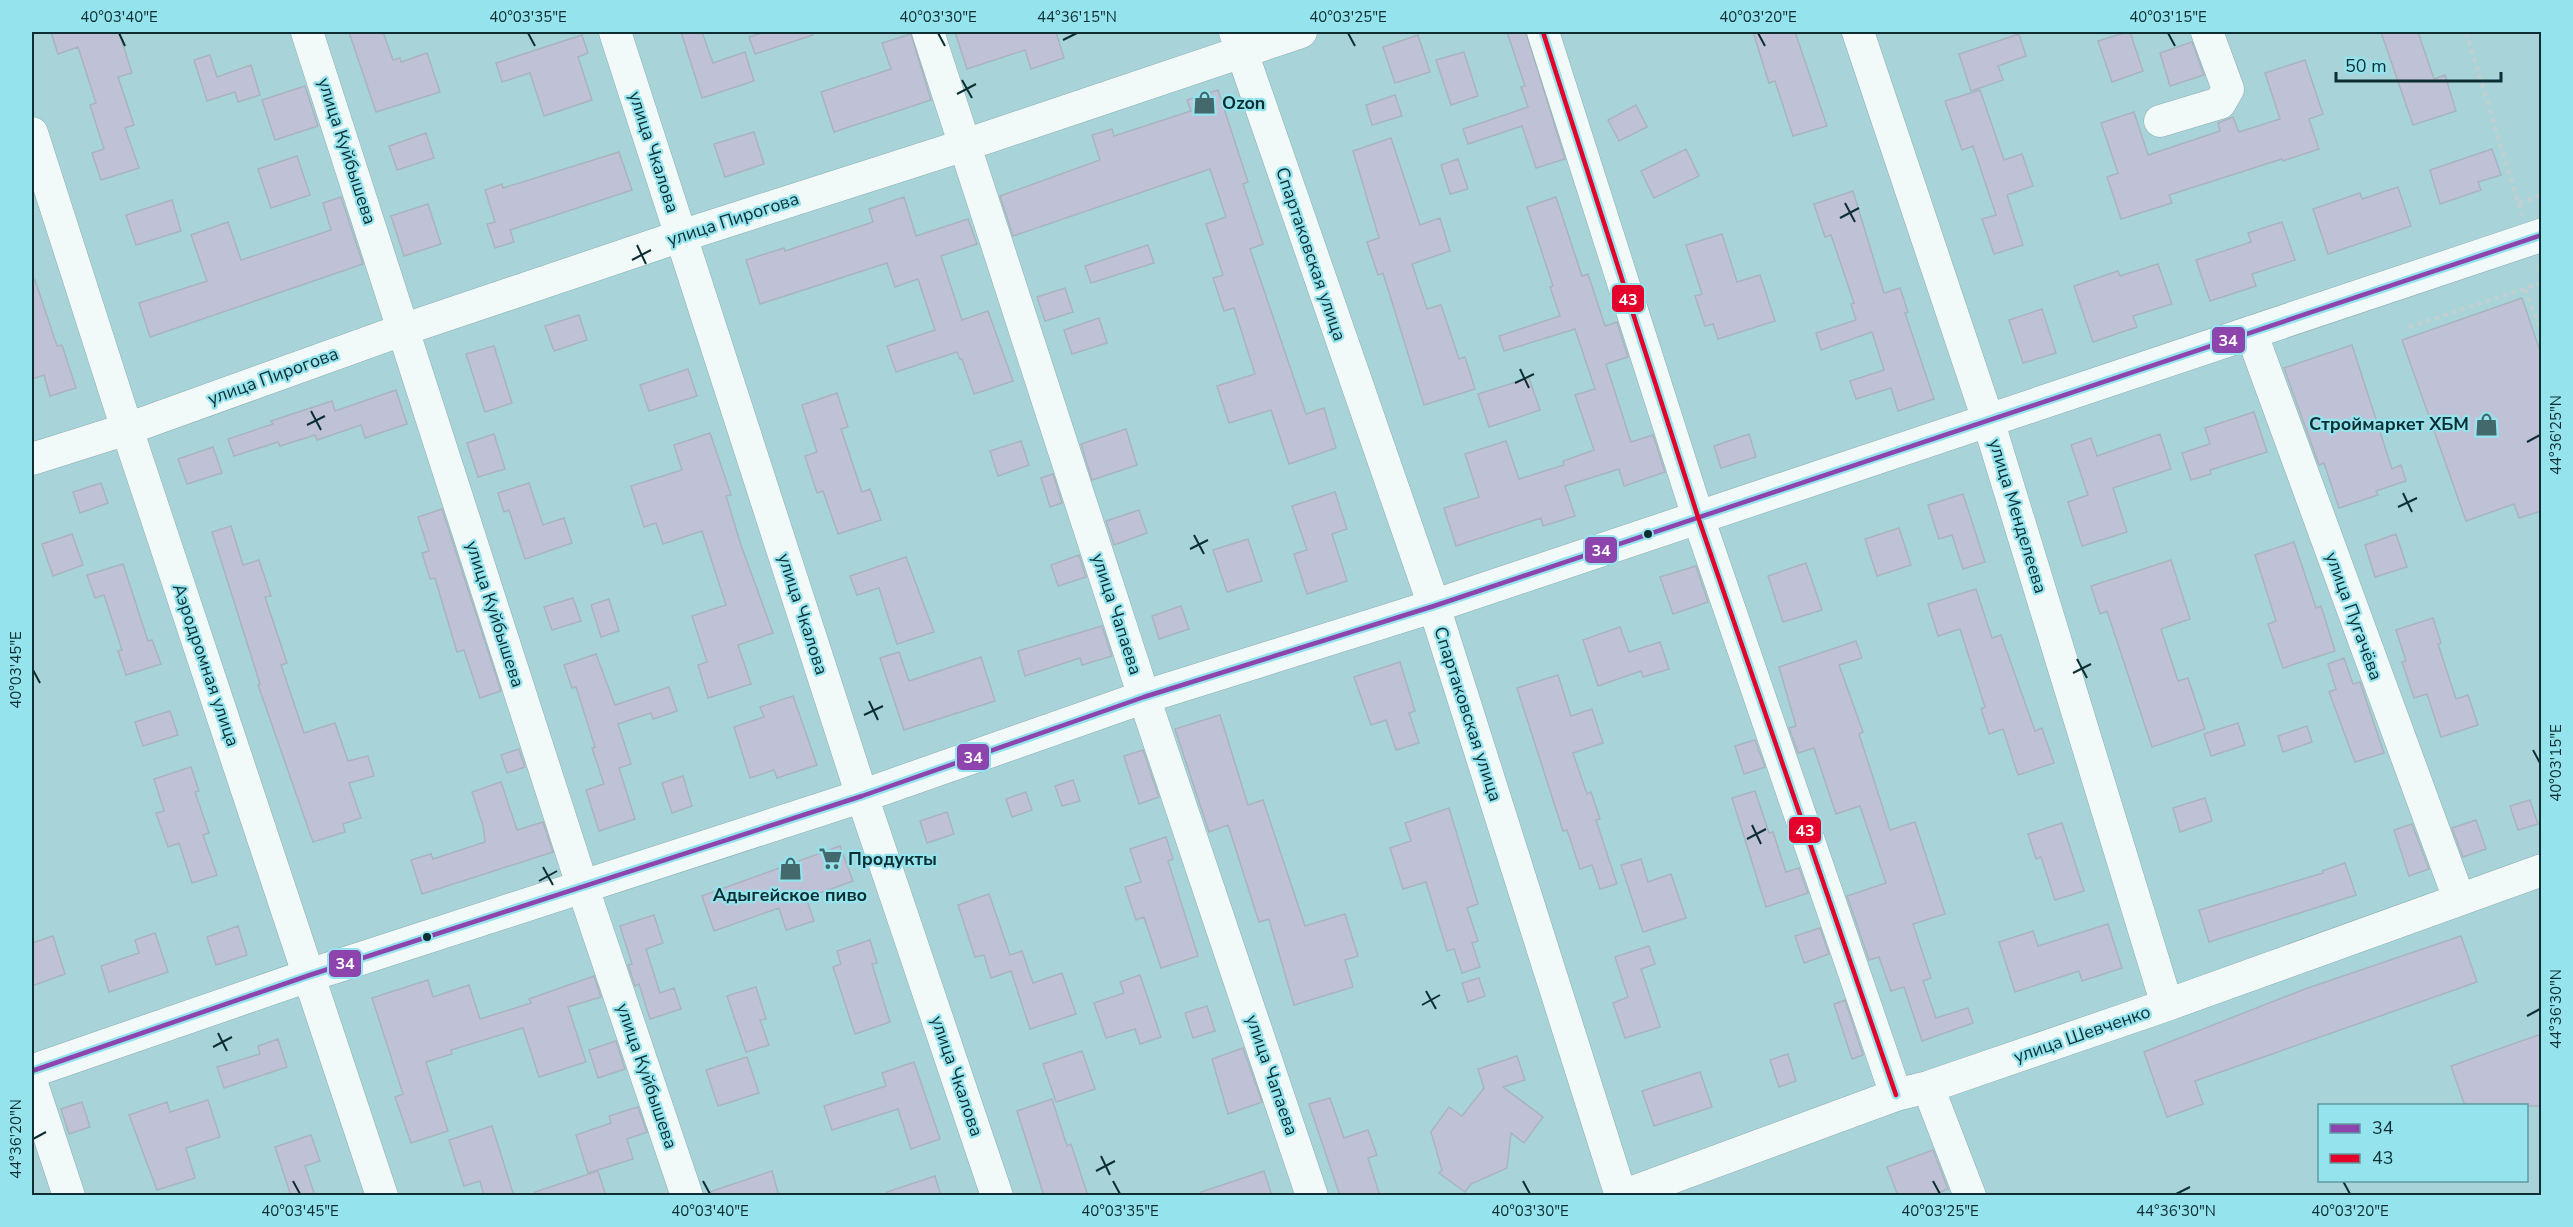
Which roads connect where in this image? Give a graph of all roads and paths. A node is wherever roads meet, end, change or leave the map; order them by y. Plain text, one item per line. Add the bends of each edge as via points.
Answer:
1 (307, 32) edge
2 (615, 32) edge
3 (928, 32) edge
4 (1301, 32) edge
5 (1543, 32) edge
6 (1858, 32) edge
7 (2207, 32) edge
8 (2466, 32) edge
9 (1238, 41) edge
10 (2160, 121) dead end
11 (32, 133) edge
12 (965, 145) junction
13 (2541, 195) edge
14 (2519, 203) junction
15 (2532, 227) edge
16 (681, 236) junction
17 (2541, 283) edge
18 (2524, 289) junction
19 (2409, 327) dead end
20 (405, 329) junction
21 (2251, 332) junction
22 (2541, 334) edge
23 (1988, 420) junction
24 (127, 429) junction
25 (32, 459) edge
26 (1698, 517) junction
27 (1434, 606) junction
28 (1144, 697) junction
29 (862, 796) junction
30 (2541, 870) edge
31 (583, 888) junction
32 (2459, 899) junction
33 (310, 975) junction
34 (2167, 1005) junction
35 (32, 1071) edge
36 (32, 1084) edge
37 (1928, 1087) junction
38 (1896, 1095) junction
39 (69, 1196) edge
40 (382, 1196) edge
41 (687, 1196) edge
42 (997, 1196) edge
43 (1312, 1196) edge
44 (1622, 1196) edge
45 (1970, 1196) edge

1 - 20 street, улица Куйбышева
2 - 16 street, улица Чкалова
3 - 12 street, улица Чапаева
4 - 9 street, улица Пирогова
5 - 26 street
6 - 23 street, улица Менделеева
7 - 10 street via 2228,89 2220,103
8 - 14 path
9 - 12 street, улица Пирогова
9 - 27 street, Спартаковская улица
11 - 24 street, Аэродромная улица
12 - 16 street, улица Пирогова
12 - 28 street, улица Чапаева
13 - 14 path
14 - 15 path
15 - 21 main road
16 - 20 street, улица Пирогова
16 - 29 street, улица Чкалова
17 - 18 path
18 - 19 path
18 - 22 path
20 - 24 street, улица Пирогова
20 - 31 street, улица Куйбышева
21 - 23 main road
21 - 32 street, улица Пугачёва
23 - 26 main road
23 - 34 street, улица Менделеева
24 - 25 street, улица Пирогова
24 - 33 street, Аэродромная улица
26 - 27 main road
26 - 38 street
27 - 28 main road
27 - 44 street, Спартаковская улица
28 - 29 main road
28 - 43 street, улица Чапаева
29 - 31 main road
29 - 42 street, улица Чкалова
30 - 32 street, улица Шевченко
31 - 33 main road
31 - 41 street, улица Куйбышева
32 - 34 street, улица Шевченко
33 - 35 main road
33 - 40 street, Аэродромная улица
34 - 37 street, улица Шевченко
36 - 39 street
37 - 38 street, улица Шевченко
37 - 45 street
38 - 44 street, улица Шевченко

